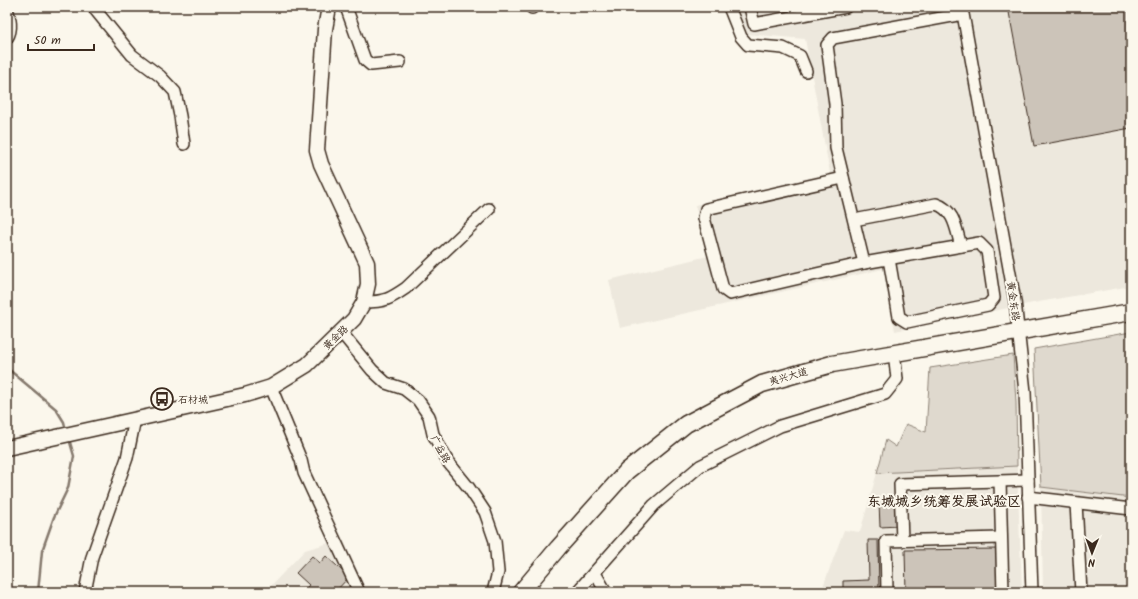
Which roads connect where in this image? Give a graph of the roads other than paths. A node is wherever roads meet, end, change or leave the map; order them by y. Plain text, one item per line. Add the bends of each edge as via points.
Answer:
1 (93, 7) edge
2 (329, 7) edge
3 (346, 7) edge
4 (729, 7) edge
5 (750, 7) edge
6 (846, 7) edge
7 (7, 9) edge
8 (7, 38) edge
9 (400, 62) dead end
10 (806, 71) dead end
11 (184, 144) dead end
12 (843, 178) junction
13 (489, 209) dead end
14 (854, 220) junction
15 (961, 246) junction
16 (888, 259) junction
17 (864, 263) junction
18 (364, 302) junction
19 (1131, 312) edge
20 (1131, 320) edge
21 (340, 332) junction
22 (1019, 336) junction
23 (895, 361) junction
24 (271, 387) junction
25 (135, 419) junction
26 (7, 448) edge
27 (1028, 480) junction
28 (1000, 481) junction
29 (1028, 497) junction
30 (1076, 503) junction
31 (1131, 509) edge
32 (1002, 538) junction
33 (902, 540) junction
34 (595, 573) junction
35 (85, 592) edge
36 (360, 592) edge
37 (493, 592) edge
38 (521, 592) edge
39 (532, 592) edge
40 (577, 592) edge
41 (606, 592) edge
42 (887, 592) edge
43 (1003, 592) edge
44 (1032, 592) edge
45 (1081, 592) edge

1 - 11 street via 132,55 160,76 175,92
2 - 18 main road, 黄金路 via 325,29 317,150 321,164 367,263 368,284
3 - 9 street via 365,60 371,65
4 - 10 street via 741,38 748,45 783,48 800,56
5 - 6 street via 754,24
7 - 8 street via 11,21 10,34
12 - 14 street
12 - 17 street via 706,209 704,218 723,290 730,294
12 - 22 street, 黄金东路 via 836,148 835,104 827,45 833,38 963,14 1015,301
13 - 18 street via 406,288 392,298 380,302
14 - 15 street via 936,204 943,206 952,215
14 - 17 street
15 - 16 street
15 - 16 street via 979,243 987,251 994,298 988,305 907,322 899,317
16 - 17 street
18 - 21 main road, 黄金路 via 354,319
19 - 22 highway, 夷兴大道
20 - 22 highway, 夷兴大道
21 - 24 main road, 黄金路 via 307,365
21 - 37 street, 广益路 via 372,370 386,383 404,389 418,400 429,416 433,434 448,462 470,488 485,512 495,541 498,572
22 - 23 highway, 夷兴大道
22 - 27 street, 黄金东路 via 1025,392
22 - 38 highway, 夷兴大道 via 832,364 762,384 686,424 627,470
23 - 34 street via 898,379 885,394 780,426 700,466 654,505
23 - 39 highway, 夷兴大道 via 833,372 765,391 690,430 633,476
24 - 25 main road, 黄金路
24 - 36 street via 304,473
25 - 26 main road, 黄金路
25 - 35 street via 126,458 92,557
27 - 28 street
27 - 29 street, 黄金东路
28 - 32 street
28 - 33 street via 900,484
29 - 30 street
29 - 44 street, 黄金东路
30 - 31 street
30 - 45 street
32 - 33 street
32 - 43 street
33 - 42 street via 886,540
34 - 40 street
34 - 41 street

